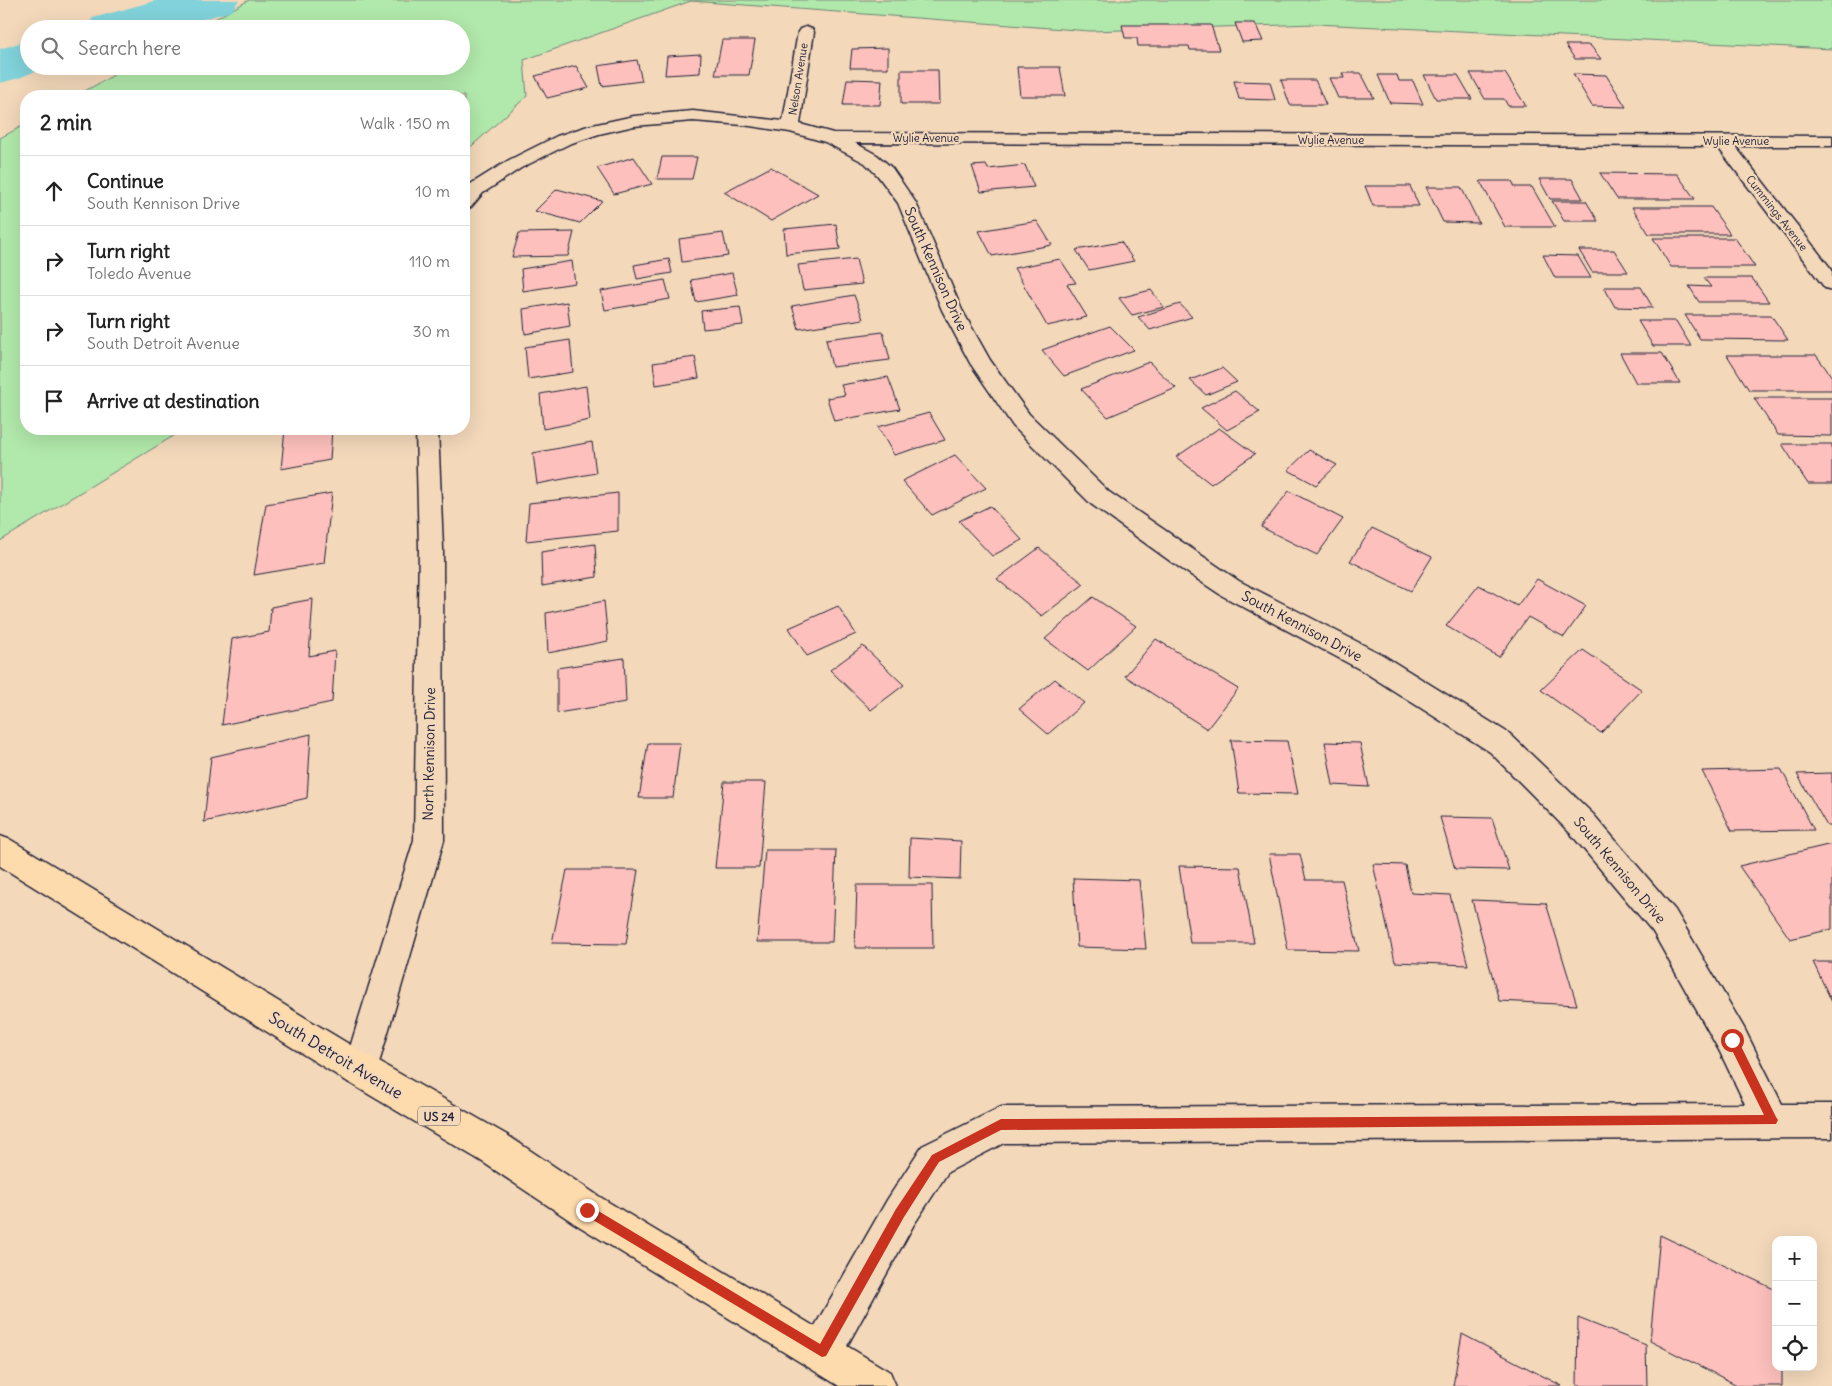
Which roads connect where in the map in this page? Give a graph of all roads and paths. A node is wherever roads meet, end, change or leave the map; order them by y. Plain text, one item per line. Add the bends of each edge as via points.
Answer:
1 (806, 32) dead end
2 (791, 127) junction
3 (831, 138) junction
4 (1722, 141) junction
5 (1832, 141) edge
6 (470, 196) edge
7 (1832, 284) edge
8 (428, 435) edge
9 (0, 850) edge
10 (360, 1070) junction
11 (1772, 1120) junction
12 (1832, 1121) edge
13 (822, 1352) junction
14 (876, 1386) edge

1 - 2 street, Nelson Avenue
2 - 3 street
2 - 6 street via 693,116 626,123 563,140 515,164
3 - 4 street, Wylie Avenue
3 - 11 street, South Kennison Drive via 872,159 885,172 908,204 952,310 981,363 1021,420 1100,498 1230,588 1371,662 1500,743 1582,824 1664,921 1732,1040
4 - 5 street, Wylie Avenue
4 - 7 street, Cummings Avenue
8 - 10 street, North Kennison Drive via 431,548 428,840
9 - 10 main road, South Detroit Avenue / US 24
10 - 13 main road, South Detroit Avenue / US 24 via 494,1148 587,1210
11 - 12 street
11 - 13 street via 1001,1125 935,1158 900,1213
13 - 14 main road, South Detroit Avenue / US 24

